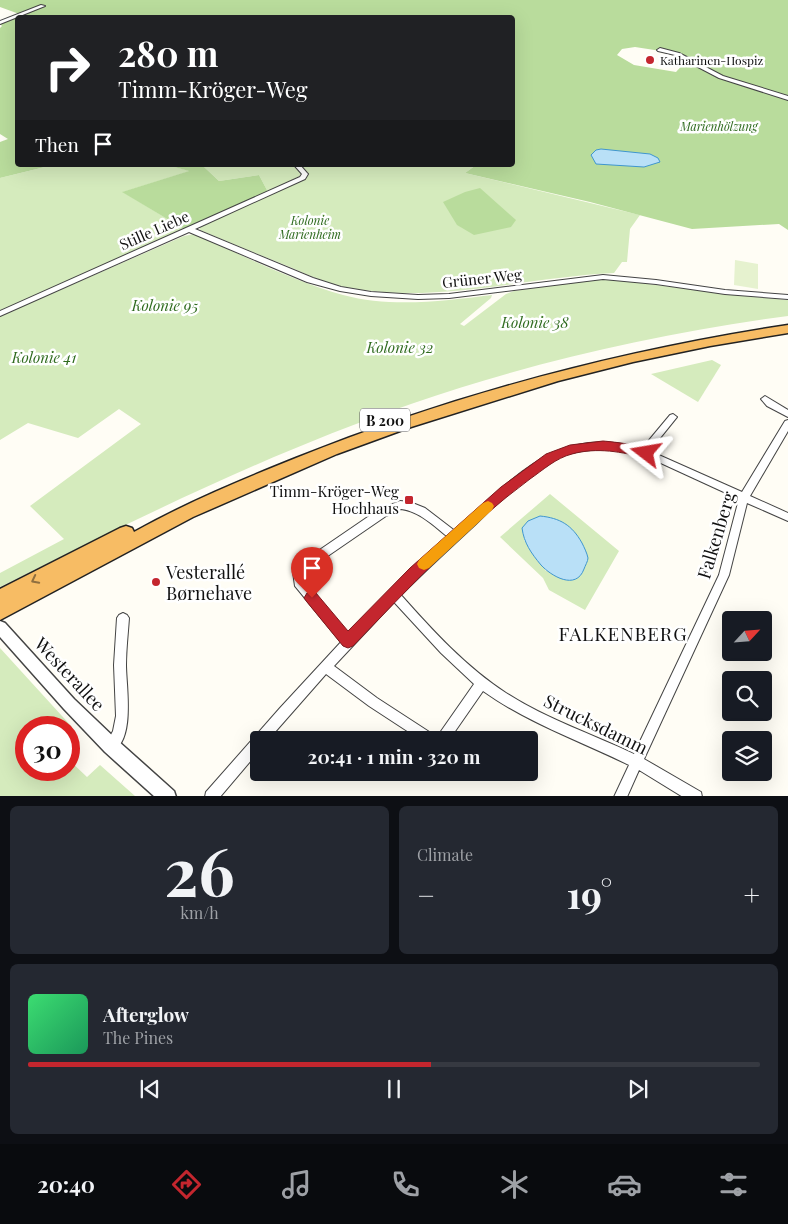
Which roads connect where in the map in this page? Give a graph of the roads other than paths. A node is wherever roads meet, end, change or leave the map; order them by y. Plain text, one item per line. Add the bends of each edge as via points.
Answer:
1 (43, 6) dead end
2 (20, 15) edge
3 (15, 17) edge
4 (0, 23) edge
5 (660, 50) dead end
6 (788, 98) edge
7 (299, 167) edge
8 (189, 229) junction
9 (788, 297) edge
10 (0, 314) edge
11 (788, 321) edge
12 (788, 329) edge
13 (765, 398) dead end
14 (788, 414) edge
15 (673, 417) dead end
16 (788, 423) edge
17 (646, 453) junction
18 (744, 497) junction
19 (788, 517) edge
20 (455, 536) junction
21 (394, 594) junction
22 (6, 601) edge
23 (123, 618) dead end
24 (0, 627) edge
25 (348, 642) junction
26 (325, 666) junction
27 (482, 682) junction
28 (268, 731) edge
29 (418, 731) edge
30 (448, 731) edge
31 (111, 746) junction
32 (250, 751) edge
33 (637, 762) junction
34 (168, 796) edge
35 (211, 796) edge
36 (620, 796) edge
37 (696, 796) edge

1 - 2 street
3 - 4 street
5 - 6 street via 677,54 722,76
7 - 8 street, Stille Liebe via 305,174 303,178
8 - 9 street, Grüner Weg via 310,280 371,294 449,296 603,277
8 - 10 street, Stille Liebe
11 -> 22 highway, B 200 via 608,353 392,417 287,458 177,507
12 - 22 highway, B 200 via 615,362 509,390 398,425 295,465 186,513
13 - 14 street
15 - 17 street via 648,446
16 - 18 street, Falkenberg
17 - 18 street
17 - 20 street via 616,446 583,447 562,452 528,472
18 - 19 street
18 - 33 street, Falkenberg via 724,575
20 - 21 street
20 - 25 street via 422,511 400,505 382,513 303,567 298,572 299,583
21 - 25 street
21 - 27 street, Strucksdamm via 442,647
23 - 31 street, Westerallee via 120,665 122,716 119,733
24 - 31 street, Westerallee
25 - 26 street
26 - 28 street
26 - 29 street
27 - 30 street
27 - 33 street, Strucksdamm via 521,708
31 - 34 street, Westerallee
32 - 35 street
33 - 36 street, Falkenberg
33 - 37 street, Strucksdamm

